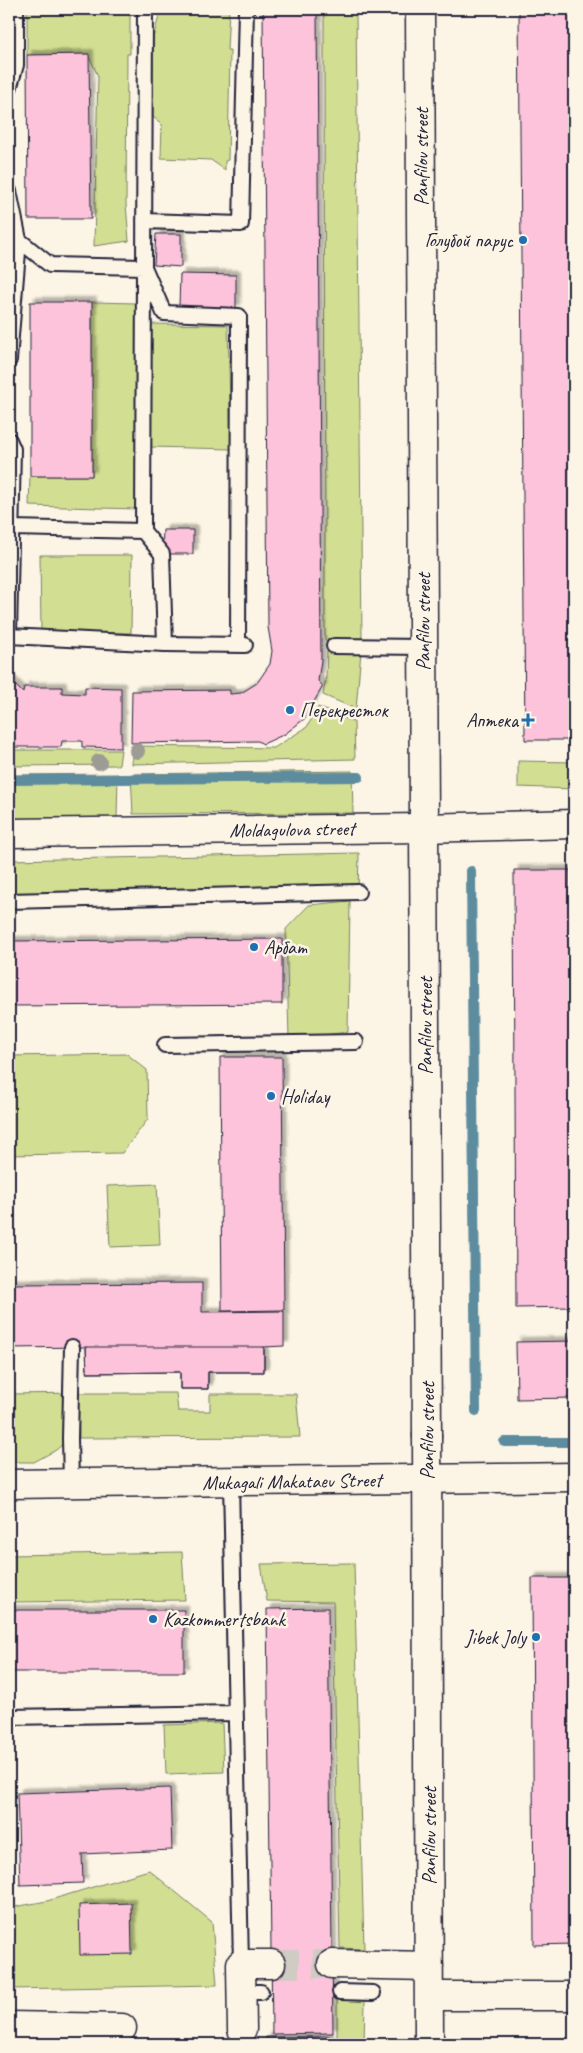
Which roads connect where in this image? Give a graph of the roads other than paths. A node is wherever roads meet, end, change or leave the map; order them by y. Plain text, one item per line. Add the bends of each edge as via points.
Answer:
1 (16, 9) edge
2 (145, 9) edge
3 (246, 9) edge
4 (420, 9) edge
5 (9, 89) edge
6 (9, 192) edge
7 (144, 220) junction
8 (19, 240) junction
9 (144, 267) junction
10 (9, 360) edge
11 (9, 440) edge
12 (12, 528) junction
13 (144, 531) junction
14 (9, 635) edge
15 (165, 644) junction
16 (334, 646) dead end
17 (423, 647) junction
18 (574, 824) edge
19 (424, 828) junction
20 (9, 833) edge
21 (358, 892) dead end
22 (9, 901) edge
23 (356, 1042) dead end
24 (165, 1045) dead end
25 (72, 1348) dead end
26 (574, 1477) edge
27 (427, 1480) junction
28 (230, 1482) junction
29 (9, 1484) edge
30 (71, 1484) junction
31 (234, 1714) junction
32 (9, 1717) edge
33 (241, 1964) junction
34 (271, 1964) tunnel mouth
35 (332, 1964) tunnel mouth
36 (429, 1966) junction
37 (340, 1992) dead end
38 (373, 1993) dead end
39 (429, 1996) junction
40 (574, 1996) edge
41 (9, 2026) edge
42 (122, 2028) dead end
43 (242, 2037) edge
44 (429, 2044) edge

1 - 5 lane via 16,66
2 - 7 lane
3 - 7 lane via 241,224
4 - 17 street, Panfilov street
6 - 8 lane
7 - 9 lane
8 - 9 lane via 50,265
8 - 10 lane
9 - 13 lane
9 - 15 lane via 164,314 239,316 242,645
11 - 12 lane via 13,449
12 - 13 lane
12 - 14 lane
13 - 15 lane via 162,554
14 - 15 lane
16 - 17 lane
17 - 19 street, Panfilov street
18 - 19 street, Moldagulova street
19 - 20 street, Moldagulova street
19 - 27 street, Panfilov street
21 - 22 lane
23 - 24 lane
25 - 30 lane
26 - 27 street, Mukagali Makataev Street
27 - 28 street, Mukagali Makataev Street
27 - 36 street, Panfilov street
28 - 30 street, Mukagali Makataev Street
28 - 31 lane
29 - 30 street, Mukagali Makataev Street
31 - 32 lane
31 - 33 lane
33 - 34 street
33 - 43 street via 251,1992
35 - 36 street
36 - 39 street, Panfilov street
37 - 38 lane
39 - 40 street
39 - 44 street, Panfilov street
41 - 42 street

